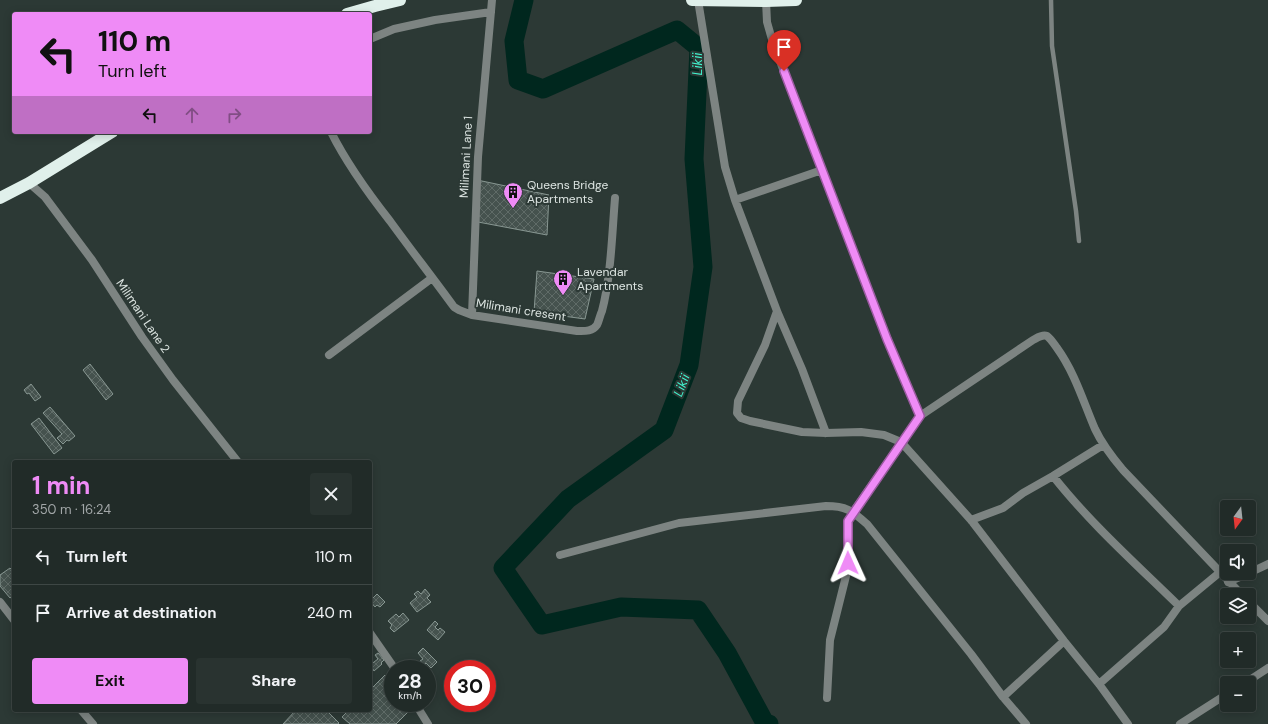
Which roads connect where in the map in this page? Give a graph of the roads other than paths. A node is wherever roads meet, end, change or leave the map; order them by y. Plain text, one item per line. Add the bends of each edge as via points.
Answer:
1 (400, 0) edge
2 (492, 0) edge
3 (692, 0) edge
4 (698, 0) edge
5 (796, 0) edge
6 (1051, 0) edge
7 (766, 1) junction
8 (354, 12) edge
9 (491, 12) junction
10 (372, 38) edge
11 (109, 134) edge
12 (331, 134) edge
13 (822, 170) junction
14 (29, 183) junction
15 (0, 198) edge
16 (615, 198) dead end
17 (735, 200) junction
18 (1079, 241) dead end
19 (432, 278) junction
20 (777, 311) junction
21 (472, 315) junction
22 (329, 355) dead end
23 (920, 416) junction
24 (826, 433) junction
25 (901, 442) junction
26 (1103, 445) junction
27 (236, 460) edge
28 (1053, 476) junction
29 (853, 512) junction
30 (971, 520) junction
31 (560, 555) dead end
32 (1268, 564) edge
33 (1256, 570) edge
34 (1219, 573) junction
35 (1233, 580) edge
36 (1228, 582) junction
37 (1234, 588) edge
38 (0, 602) edge
39 (1179, 606) junction
40 (1256, 609) edge
41 (12, 617) edge
42 (1268, 620) edge
43 (372, 636) edge
44 (1064, 641) junction
45 (389, 660) edge
46 (1268, 668) edge
47 (1256, 676) edge
48 (1099, 684) junction
49 (1003, 697) junction
50 (828, 698) dead end
51 (1220, 698) edge
52 (83, 712) edge
53 (421, 712) edge
54 (93, 724) edge
55 (428, 724) edge
56 (1026, 724) edge
57 (1128, 724) edge
58 (1180, 724) edge

1 - 8 highway
2 - 9 street, Milimani Lane 1
3 - 4 highway
4 - 7 highway
4 - 17 street via 719,139
5 - 7 highway
6 - 18 lane via 1052,46
7 - 13 street via 770,32
9 - 10 street via 394,29
9 - 21 street, Milimani Lane 1 via 478,157
11 - 14 highway
12 - 19 street, Milimani cresent via 374,200
13 - 17 street
13 - 23 street via 887,339
14 - 15 highway
14 - 27 street, Milimani Lane 2 via 45,197 92,260 173,380
16 - 21 street, Milimani cresent via 607,283 604,303 596,326 586,331 577,331
17 - 20 street
19 - 21 street, Milimani cresent via 454,307
19 - 22 street
20 - 24 street
20 - 24 street via 765,345 738,400 737,413 741,418 756,422 802,432
23 - 25 street
23 - 26 street via 1033,340 1046,336 1062,354 1074,376
24 - 25 street via 861,432
25 - 29 street
25 - 30 street
26 - 28 street
26 - 34 street
28 - 30 street via 1003,508
28 - 39 street via 1093,522
29 - 31 street via 839,506 826,506 679,523
29 - 49 street via 868,524
29 - 50 street via 848,521 846,576 830,640
30 - 44 street
32 - 33 street
34 - 36 street
34 - 39 street
35 - 36 street
36 - 37 street
38 - 41 street
39 - 48 street via 1164,627
40 - 42 street
43 - 45 street
44 - 48 street
44 - 49 street
46 - 47 street
48 - 57 street
49 - 56 street
51 - 58 street
52 - 54 street
53 - 55 street

